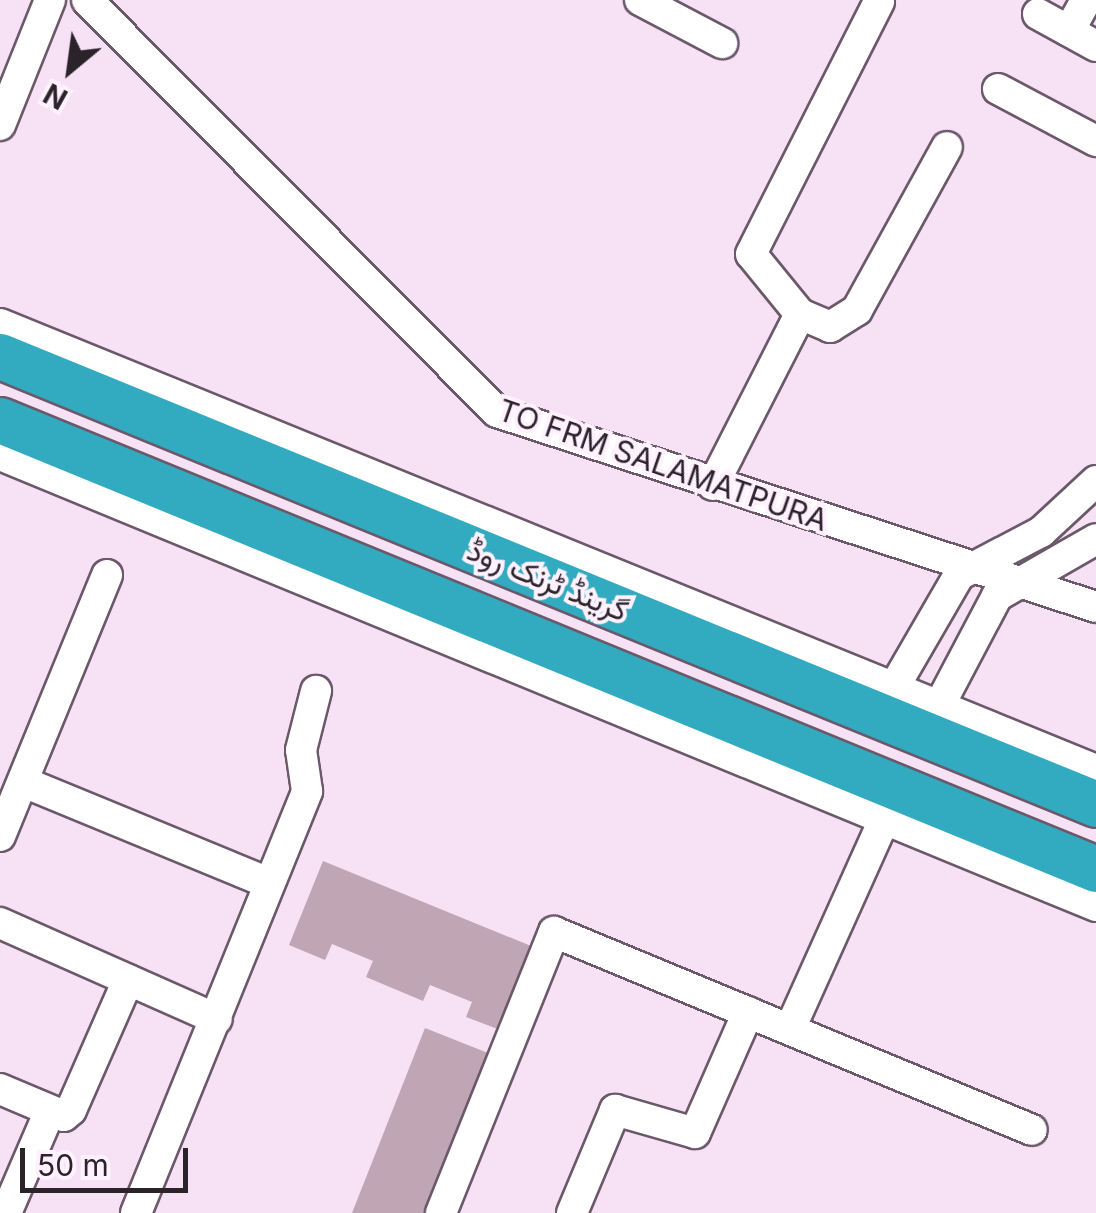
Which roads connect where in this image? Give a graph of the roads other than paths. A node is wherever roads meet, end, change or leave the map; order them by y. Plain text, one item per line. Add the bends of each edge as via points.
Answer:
1 (87, 0) edge
2 (640, 0) edge
3 (1086, 0) edge
4 (878, 2) edge
5 (40, 4) edge
6 (1038, 14) dead end
7 (1069, 31) junction
8 (722, 42) dead end
9 (1096, 46) edge
10 (998, 89) dead end
11 (0, 125) edge
12 (1096, 141) edge
13 (946, 147) dead end
14 (800, 314) junction
15 (0, 324) edge
16 (0, 356) edge
17 (0, 420) edge
18 (0, 455) edge
19 (1096, 481) edge
20 (713, 485) junction
21 (1096, 539) edge
22 (969, 566) junction
23 (107, 575) dead end
24 (1012, 582) junction
25 (1096, 607) edge
26 (894, 689) junction
27 (316, 690) dead end
28 (938, 708) junction
29 (1096, 770) edge
30 (26, 783) junction
31 (891, 804) junction
32 (1096, 804) edge
33 (0, 836) edge
34 (1096, 869) edge
35 (270, 883) junction
36 (1096, 906) edge
37 (0, 924) edge
38 (128, 980) junction
39 (748, 1012) junction
40 (217, 1019) junction
41 (790, 1029) junction
42 (0, 1090) edge
43 (50, 1112) junction
44 (1032, 1130) dead end
45 (6, 1213) edge
46 (136, 1213) edge
47 (441, 1213) edge
48 (572, 1213) edge

1 - 20 street, TO FRM SALAMATPURA via 482,402
2 - 8 street
3 - 7 street
4 - 14 street via 754,244 752,264
5 - 11 street
6 - 7 street
7 - 9 street
10 - 12 street
13 - 14 street via 857,310 830,327
14 - 20 street
15 - 26 street
16 - 32 highway, گرینڈ ٹرنک روڈ
17 - 31 highway, گرینڈ ٹرنک روڈ
18 - 31 street
19 - 22 street via 1041,532
20 - 22 street, TO FRM SALAMATPURA
21 - 24 street
22 - 24 street, TO FRM SALAMATPURA
22 - 26 street
23 - 30 street
24 - 25 street, TO FRM SALAMATPURA
24 - 28 street
26 - 28 street
27 - 35 street via 302,750 307,791
28 - 29 street
30 - 33 street
30 - 35 street
31 - 34 highway, گرینڈ ٹرنک روڈ
31 - 36 street
31 - 41 street
35 - 40 street
37 - 38 street
38 - 40 street
38 - 43 street via 71,1110
39 - 41 street
39 - 47 street via 554,932
39 - 48 street via 694,1134 615,1110
40 - 46 street
41 - 44 street
42 - 43 street
43 - 45 street

